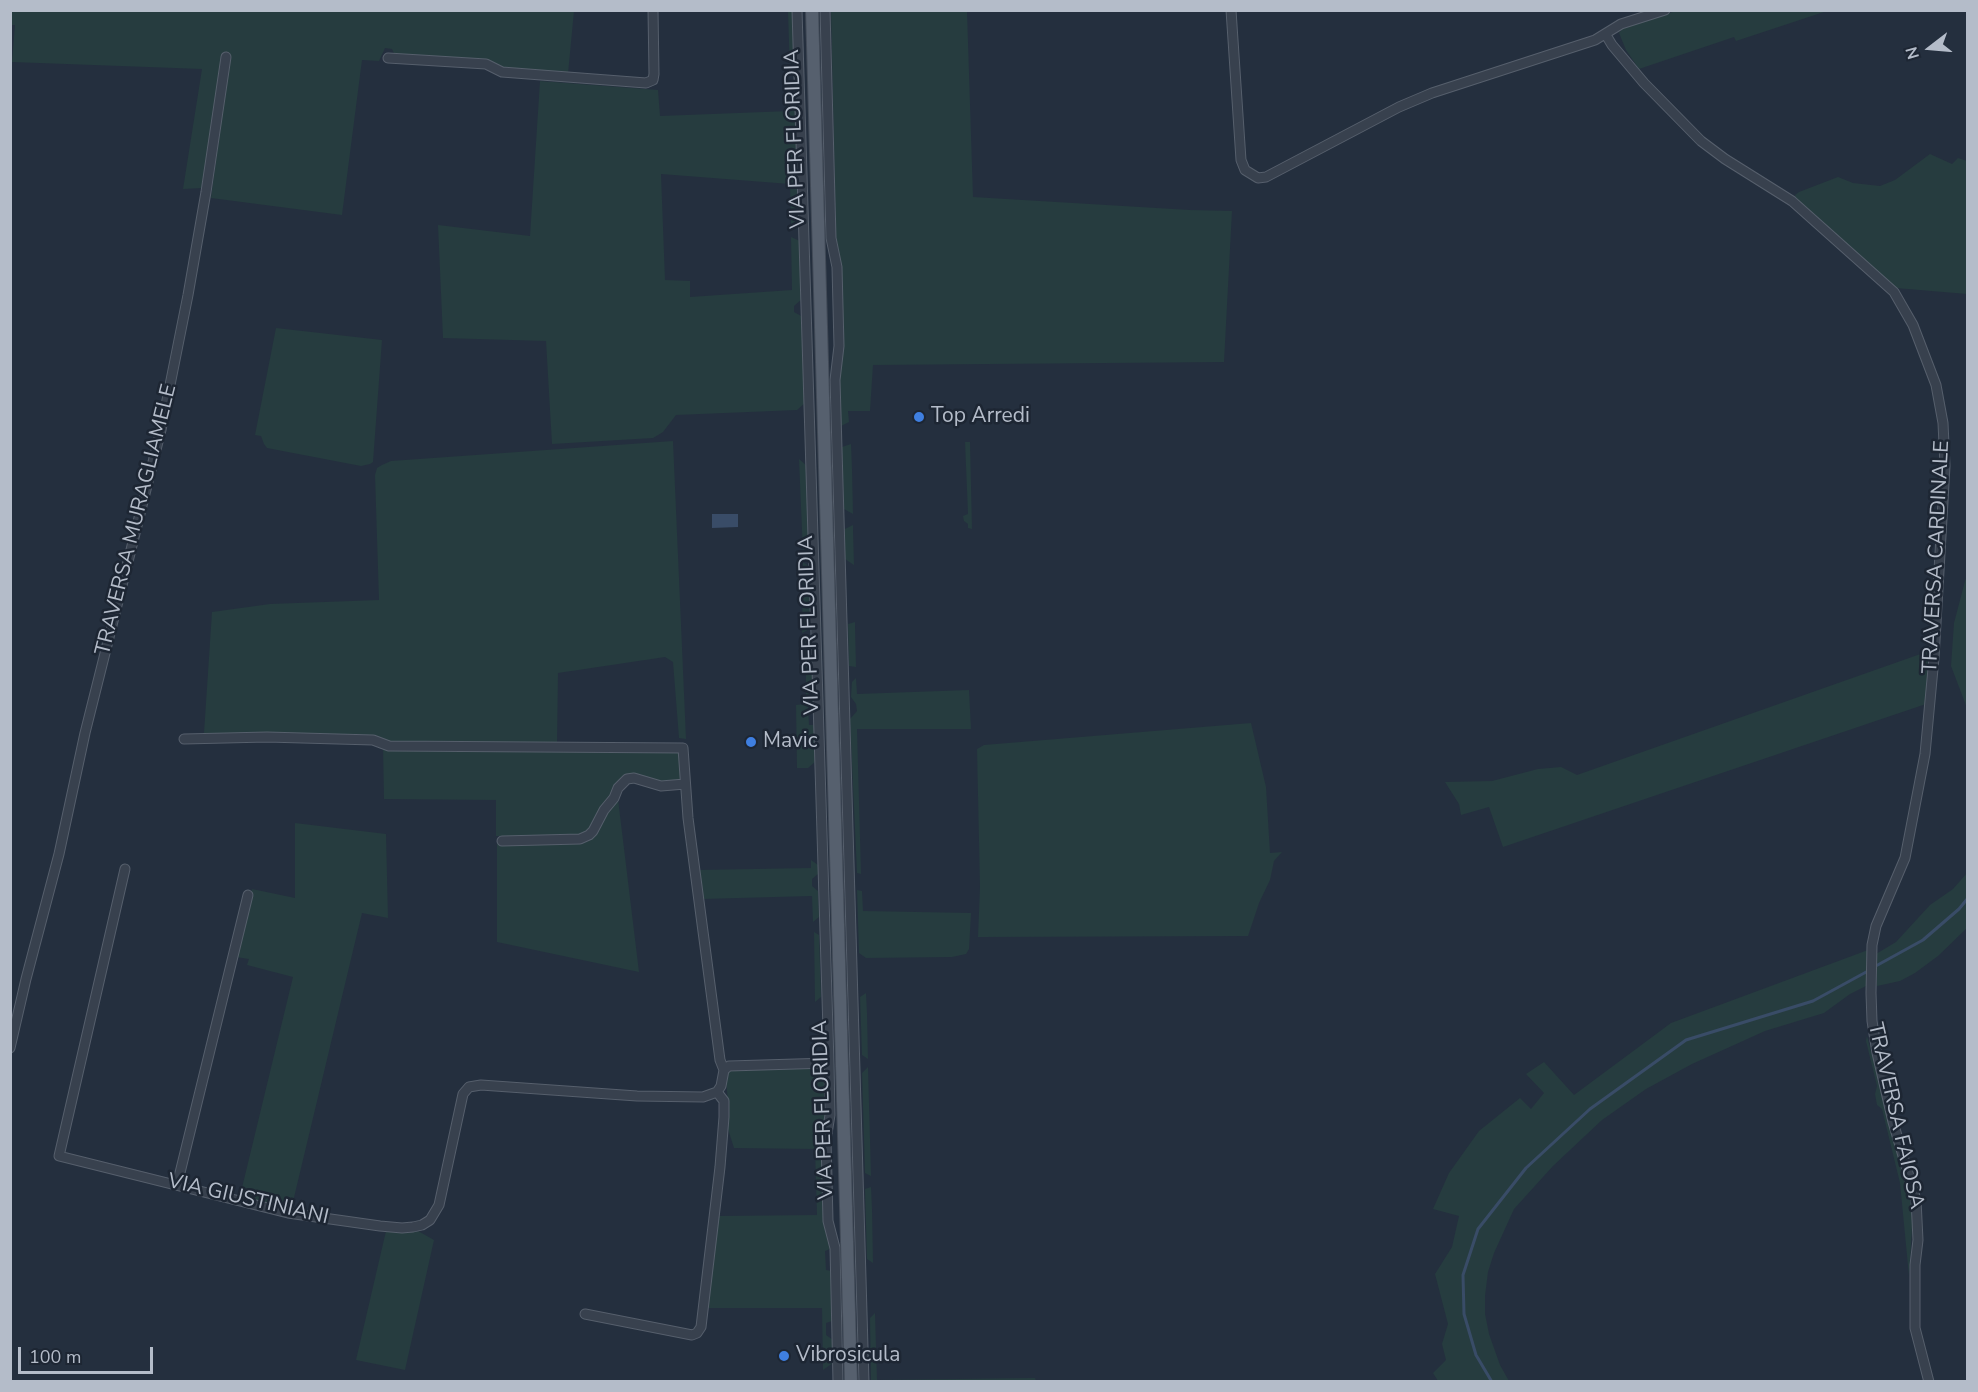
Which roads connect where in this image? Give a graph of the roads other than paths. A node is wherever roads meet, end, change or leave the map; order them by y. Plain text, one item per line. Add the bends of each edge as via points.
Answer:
1 (653, 10) edge
2 (797, 10) edge
3 (812, 10) edge
4 (825, 10) edge
5 (1231, 10) edge
6 (1665, 10) edge
7 (1606, 35) junction
8 (226, 57) dead end
9 (388, 58) dead end
10 (184, 739) dead end
11 (685, 784) junction
12 (502, 840) dead end
13 (125, 868) dead end
14 (248, 895) dead end
15 (1871, 989) joint
16 (10, 1048) edge
17 (829, 1064) junction
18 (724, 1070) junction
19 (717, 1092) junction
20 (177, 1185) junction
21 (585, 1314) dead end
22 (838, 1382) edge
23 (851, 1382) edge
24 (864, 1382) edge
25 (1929, 1382) edge

1 - 9 street via 654,74 653,80 646,83 502,72 486,64
2 - 17 street
3 - 23 main road, VIA PER FLORIDIA
4 - 24 street via 831,238 837,267 839,346 834,380
5 - 7 street via 1241,160 1245,170 1258,178 1432,93
6 - 7 street via 1621,24
7 - 15 street, TRAVERSA CARDINALE via 1644,83 1701,141 1792,201 1894,292 1913,325 1936,385 1945,466 1925,754 1905,858 1876,926
8 - 16 street, TRAVERSA MURAGLIAMELE via 188,295 162,423
10 - 11 street via 267,737 373,740 389,746 683,748
11 - 12 street via 661,786 627,779 593,831 580,839
11 - 18 street
13 - 20 street, VIA GIUSTINIANI via 59,1156
14 - 20 street
15 - 25 street, TRAVERSA FAIOSA via 1877,1053 1916,1200 1915,1328
17 - 18 street via 737,1065
17 - 22 street via 828,1221 835,1248
18 - 19 street
19 - 20 street, VIA GIUSTINIANI via 703,1097 669,1097 469,1087 463,1094 439,1205 430,1220 413,1227 288,1213
19 - 21 street via 724,1101 724,1117 702,1328 692,1335

